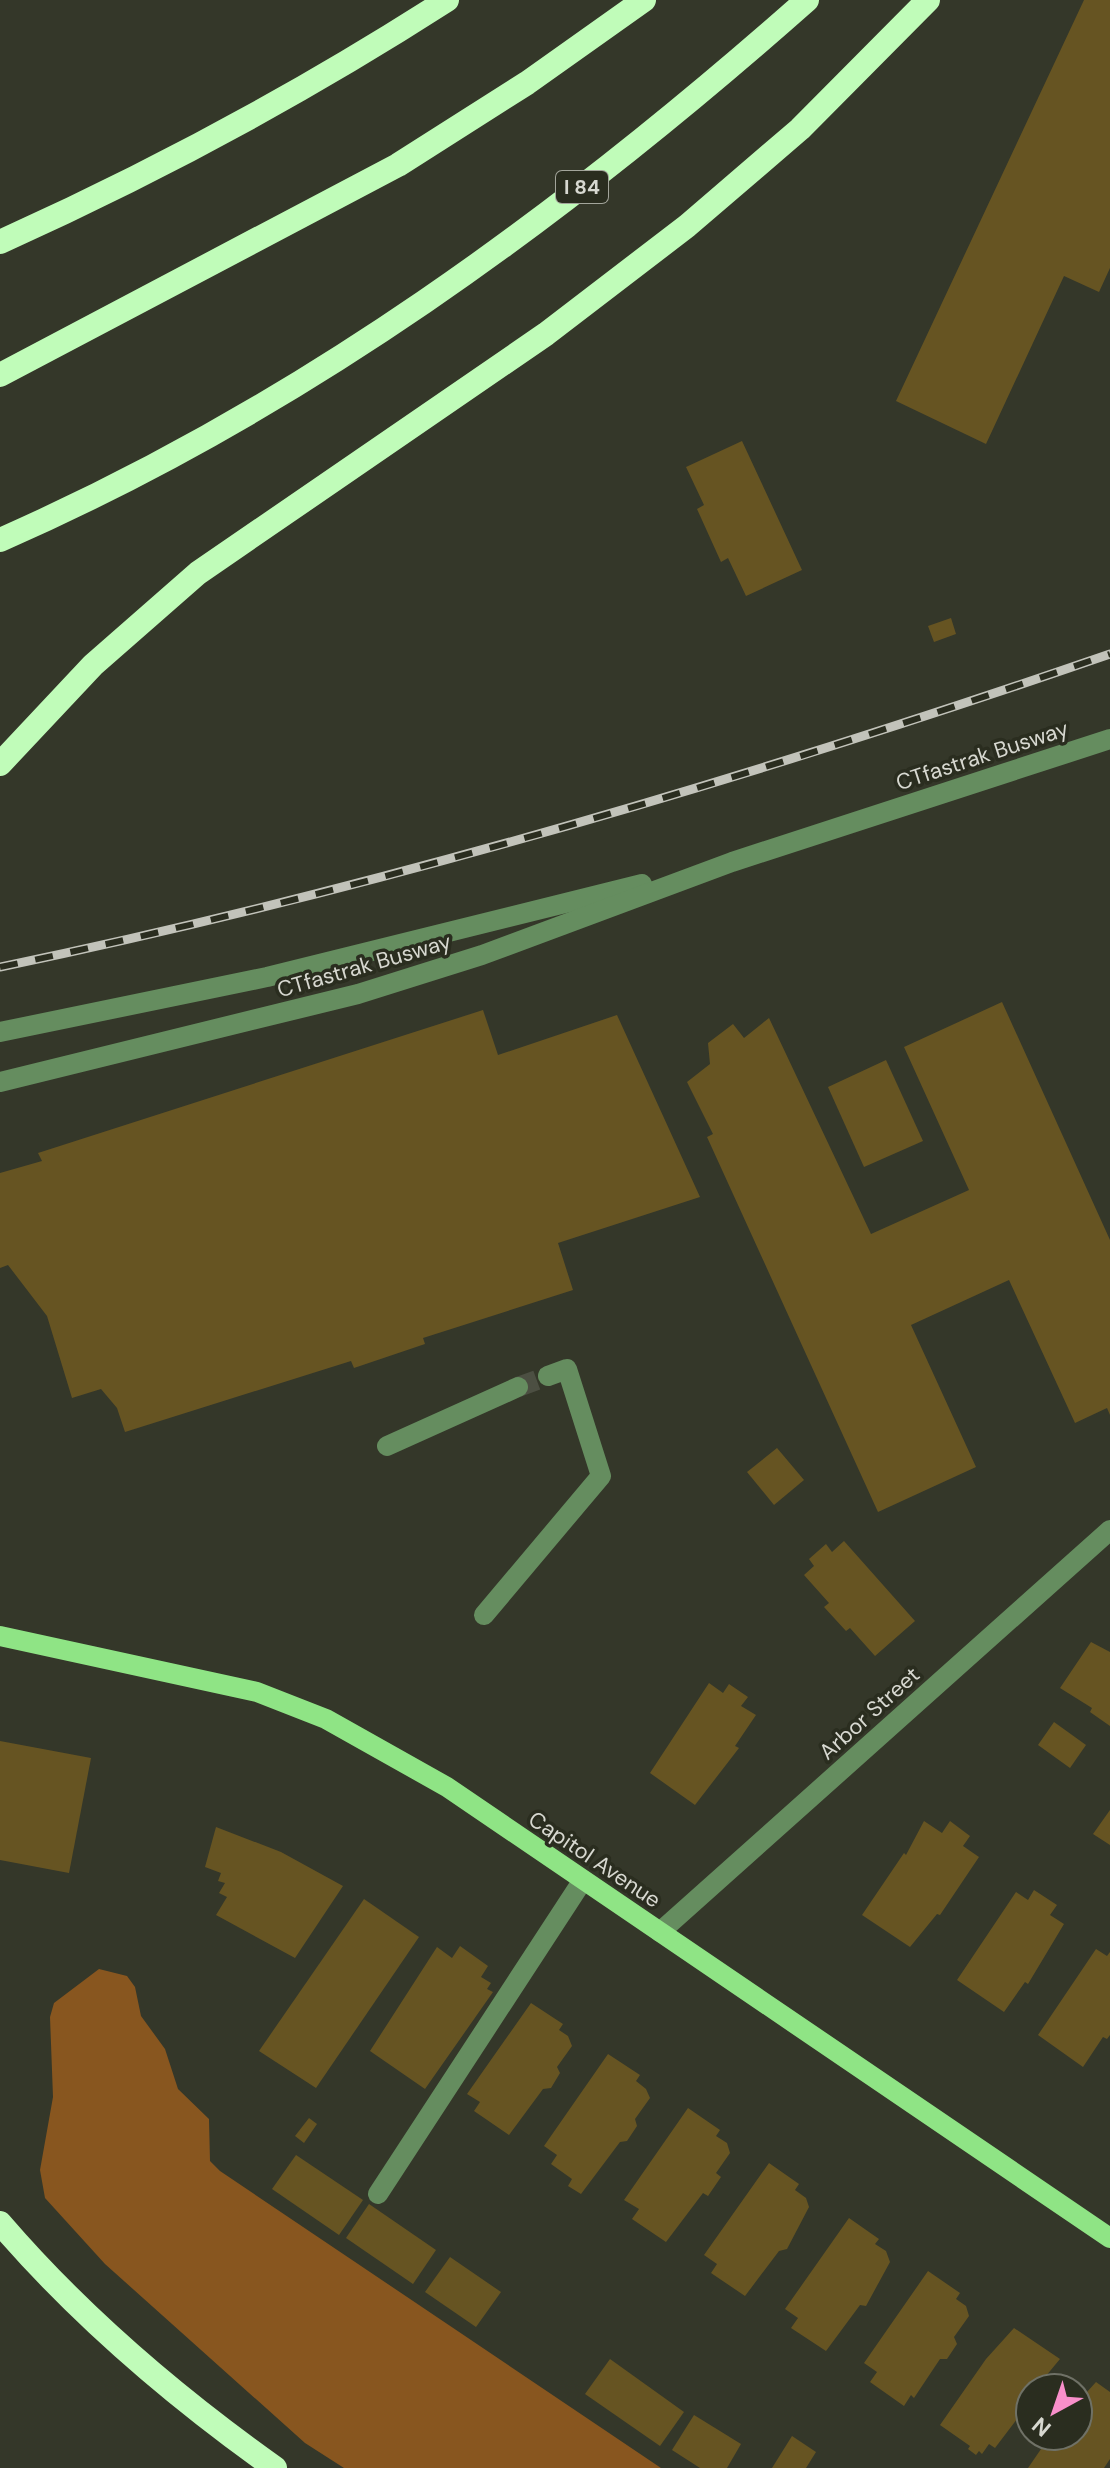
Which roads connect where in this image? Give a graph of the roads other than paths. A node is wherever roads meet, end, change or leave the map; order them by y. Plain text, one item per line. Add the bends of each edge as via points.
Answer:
1 (447, 0) edge
2 (644, 0) edge
3 (807, 0) edge
4 (928, 0) edge
5 (0, 242) edge
6 (0, 375) edge
7 (0, 540) edge
8 (1110, 739) edge
9 (0, 764) edge
10 (732, 862) junction
11 (0, 1032) edge
12 (0, 1082) edge
13 (548, 1376) dead end
14 (518, 1387) tunnel mouth
15 (387, 1446) dead end
16 (1110, 1530) edge
17 (484, 1615) dead end
18 (0, 1636) edge
19 (583, 1880) junction
20 (660, 1932) junction
21 (378, 2194) dead end
22 (0, 2223) edge
23 (1110, 2238) edge
24 (275, 2468) edge

1 - 5 highway via 304,88 149,172
2 - 6 highway via 398,165
3 - 7 highway, I 84 via 565,200 441,292 343,357 162,463
4 - 9 highway via 800,129 687,226 546,334 198,573 93,665
8 - 10 street, CTfastrak Busway
10 - 11 street, CTfastrak Busway via 267,977
10 - 12 street, CTfastrak Busway via 482,955 358,994
13 - 17 street via 567,1369 601,1476
14 - 15 street
16 - 20 street, Arbor Street
18 - 19 main road, Capitol Avenue via 257,1692 326,1719 447,1787
19 - 20 main road, Capitol Avenue
19 - 21 street
20 - 23 main road, Capitol Avenue
22 - 24 highway via 125,2349

